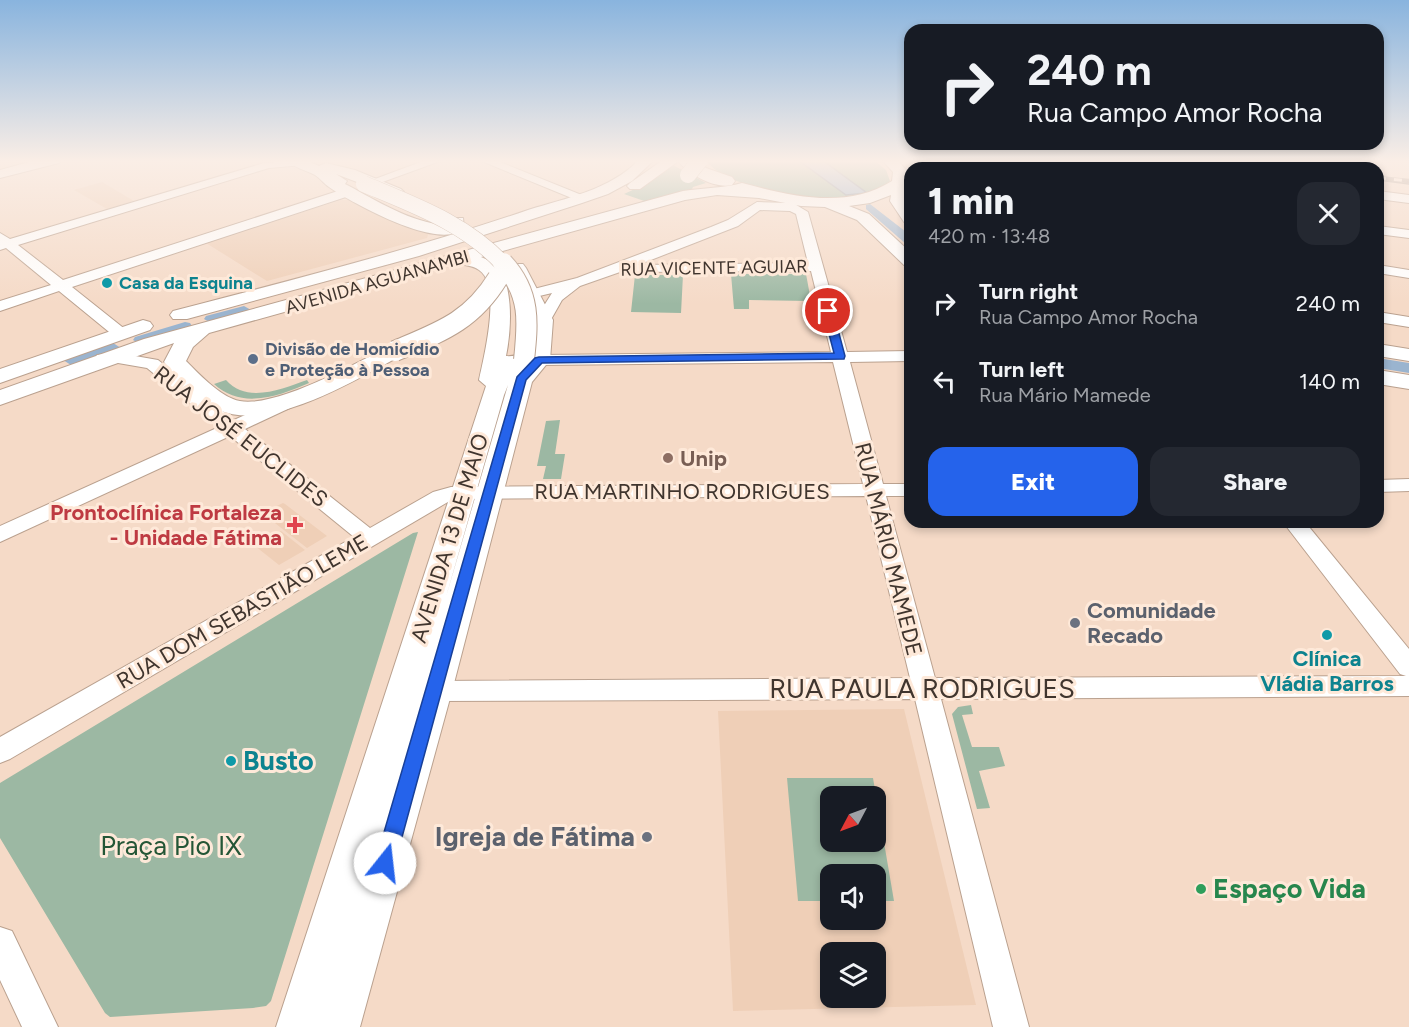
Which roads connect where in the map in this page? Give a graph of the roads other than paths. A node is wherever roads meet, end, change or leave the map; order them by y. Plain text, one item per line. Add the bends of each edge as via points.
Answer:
1 (120, 208) edge
2 (294, 208) edge
3 (395, 208) edge
4 (404, 208) edge
5 (414, 208) edge
6 (426, 208) edge
7 (554, 208) edge
8 (571, 208) edge
9 (620, 208) edge
10 (646, 208) edge
11 (754, 208) edge
12 (807, 208) edge
13 (841, 208) edge
14 (1385, 208) edge
15 (1409, 211) edge
16 (530, 216) junction
17 (454, 217) junction
18 (425, 227) junction
19 (491, 230) junction
20 (1384, 231) edge
21 (1409, 234) edge
22 (3, 242) edge
23 (1384, 243) edge
24 (513, 247) junction
25 (1409, 247) edge
26 (452, 251) junction
27 (904, 255) edge
28 (482, 264) junction
29 (817, 267) junction
30 (610, 270) junction
31 (1384, 270) edge
32 (1409, 274) edge
33 (582, 281) junction
34 (498, 283) junction
35 (60, 286) junction
36 (529, 290) junction
37 (1384, 303) edge
38 (0, 306) edge
39 (1409, 307) edge
40 (1384, 318) edge
41 (543, 320) junction
42 (1409, 322) edge
43 (203, 328) junction
44 (120, 333) junction
45 (1384, 351) edge
46 (1409, 355) edge
47 (840, 356) junction
48 (904, 356) edge
49 (103, 359) junction
50 (523, 365) junction
51 (0, 376) edge
52 (1384, 378) edge
53 (1409, 382) edge
54 (493, 395) junction
55 (0, 398) edge
56 (298, 398) junction
57 (232, 428) junction
58 (1409, 485) edge
59 (1384, 486) edge
60 (904, 490) edge
61 (876, 491) junction
62 (477, 492) junction
63 (1299, 528) edge
64 (0, 535) edge
65 (369, 538) junction
66 (1409, 667) edge
67 (1409, 686) edge
68 (924, 688) junction
69 (435, 691) junction
70 (0, 752) edge
71 (0, 943) edge
72 (40, 1027) edge
73 (299, 1027) edge
74 (337, 1027) edge
75 (1011, 1027) edge

1 - 22 street
2 - 35 street
3 - 18 main road
4 - 34 main road, AVENIDA 13 DE MAIO via 448,230 477,251
5 - 50 main road, AVENIDA 13 DE MAIO, bridge via 456,225 480,241 513,275 525,302 528,323
6 - 17 main road
7 - 16 main road, AVENIDA AGUANAMBI
8 - 16 main road, AVENIDA AGUANAMBI
9 - 24 main road, bridge
10 - 24 main road
11 - 30 street, RUA VICENTE AGUIAR via 733,223
12 - 29 street, RUA MÁRIO MAMEDE
13 - 27 main road via 863,217
14 - 15 street
16 - 19 main road, AVENIDA AGUANAMBI
17 - 18 main road via 459,224 452,229
17 - 19 main road
18 - 26 main road
19 - 26 main road, AVENIDA AGUANAMBI
20 - 21 street
22 - 35 street
23 - 25 street
24 - 26 main road
24 - 28 main road
24 - 36 main road
26 - 28 main road
26 - 43 main road, AVENIDA AGUANAMBI via 267,313
26 - 44 main road, AVENIDA AGUANAMBI
28 - 34 main road
29 - 30 street, RUA VICENTE AGUIAR
29 - 47 street, RUA MÁRIO MAMEDE
30 - 33 street, RUA VICENTE AGUIAR
31 - 32 street
33 - 36 street, RUA VICENTE AGUIAR
33 - 41 street, RUA VICENTE AGUIAR via 556,297
34 - 36 main road
34 - 50 main road, AVENIDA 13 DE MAIO via 510,304
34 - 54 main road via 500,334 489,384
34 - 56 main road, bridge via 485,302 466,318
35 - 38 street
35 - 44 street
36 - 41 main road
37 - 39 street
40 - 42 street
41 - 50 main road
43 - 49 main road, AVENIDA AGUANAMBI
43 - 56 main road via 184,344 175,362 221,402 251,407
44 - 51 main road, AVENIDA AGUANAMBI
45 - 46 main road
47 - 48 street
47 - 50 street
47 - 61 street, RUA MÁRIO MAMEDE
49 - 55 main road, AVENIDA AGUANAMBI
49 - 57 street, RUA JOSÉ EUCLIDES via 152,364
50 - 54 main road, AVENIDA 13 DE MAIO
50 - 62 main road, AVENIDA 13 DE MAIO
52 - 53 main road
54 - 62 main road, AVENIDA 13 DE MAIO
56 - 57 street
57 - 64 street
57 - 65 street, RUA JOSÉ EUCLIDES
58 - 59 street
60 - 61 street, RUA MARTINHO RODRIGUES
61 - 62 street, RUA MARTINHO RODRIGUES
61 - 68 street, RUA MÁRIO MAMEDE
62 - 65 street, RUA DOM SEBASTIÃO LEME via 440,497
62 - 69 main road, AVENIDA 13 DE MAIO
62 - 73 main road, AVENIDA 13 DE MAIO
63 - 66 street
65 - 70 street, RUA DOM SEBASTIÃO LEME
67 - 68 street, RUA PAULA RODRIGUES
68 - 69 street, RUA PAULA RODRIGUES
68 - 75 street, RUA MÁRIO MAMEDE
69 - 74 main road, AVENIDA 13 DE MAIO
71 - 72 street

